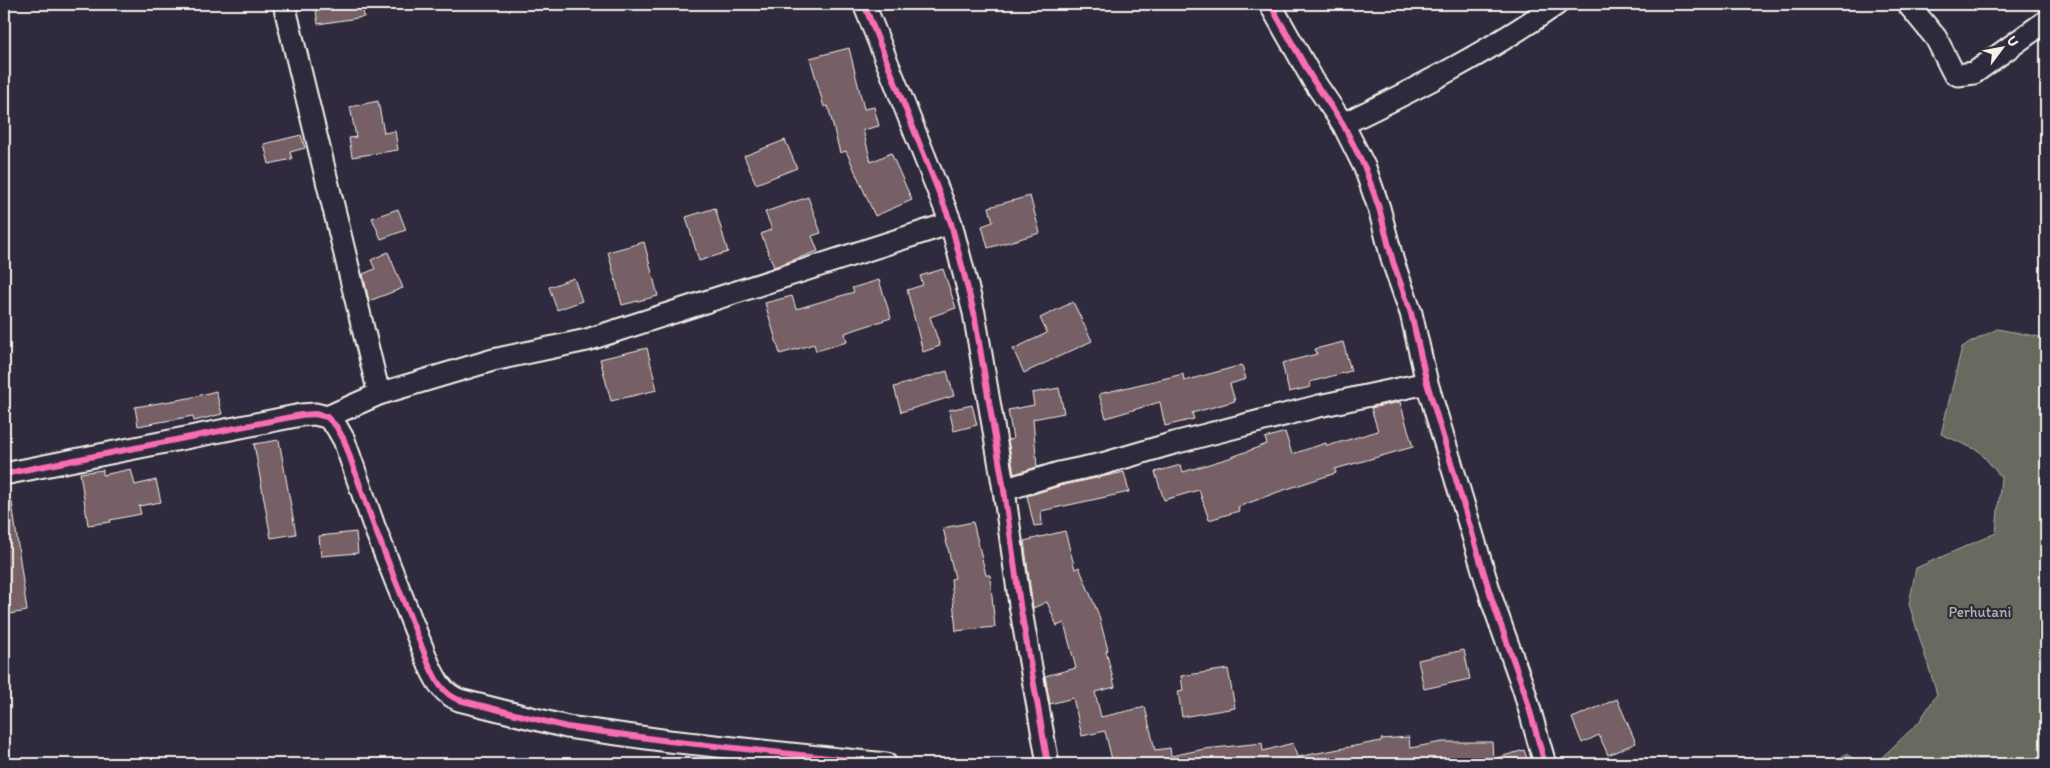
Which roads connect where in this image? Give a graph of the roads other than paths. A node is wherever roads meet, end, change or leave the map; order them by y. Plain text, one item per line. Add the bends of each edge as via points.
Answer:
1 (284, 4) edge
2 (864, 4) edge
3 (1270, 4) edge
4 (1557, 4) edge
5 (1908, 4) edge
6 (2046, 21) edge
7 (1343, 124) junction
8 (952, 223) junction
9 (1427, 383) junction
10 (379, 394) junction
11 (327, 417) junction
12 (4, 474) edge
13 (1004, 490) junction
14 (886, 764) edge
15 (1048, 764) edge
16 (1545, 764) edge

1 - 10 street
2 - 8 street
3 - 7 street via 1308,72
4 - 7 street via 1517,33 1424,85
5 - 6 street via 1936,38 1953,72 1958,75 1974,73
7 - 9 street via 1365,168 1379,208 1411,313
8 - 10 street via 587,340 493,360
8 - 13 street via 974,313
9 - 13 street via 1272,418
9 - 16 street
10 - 11 street
11 - 12 street via 301,415
11 - 14 street via 344,440 429,665 450,696 567,727
13 - 15 street

